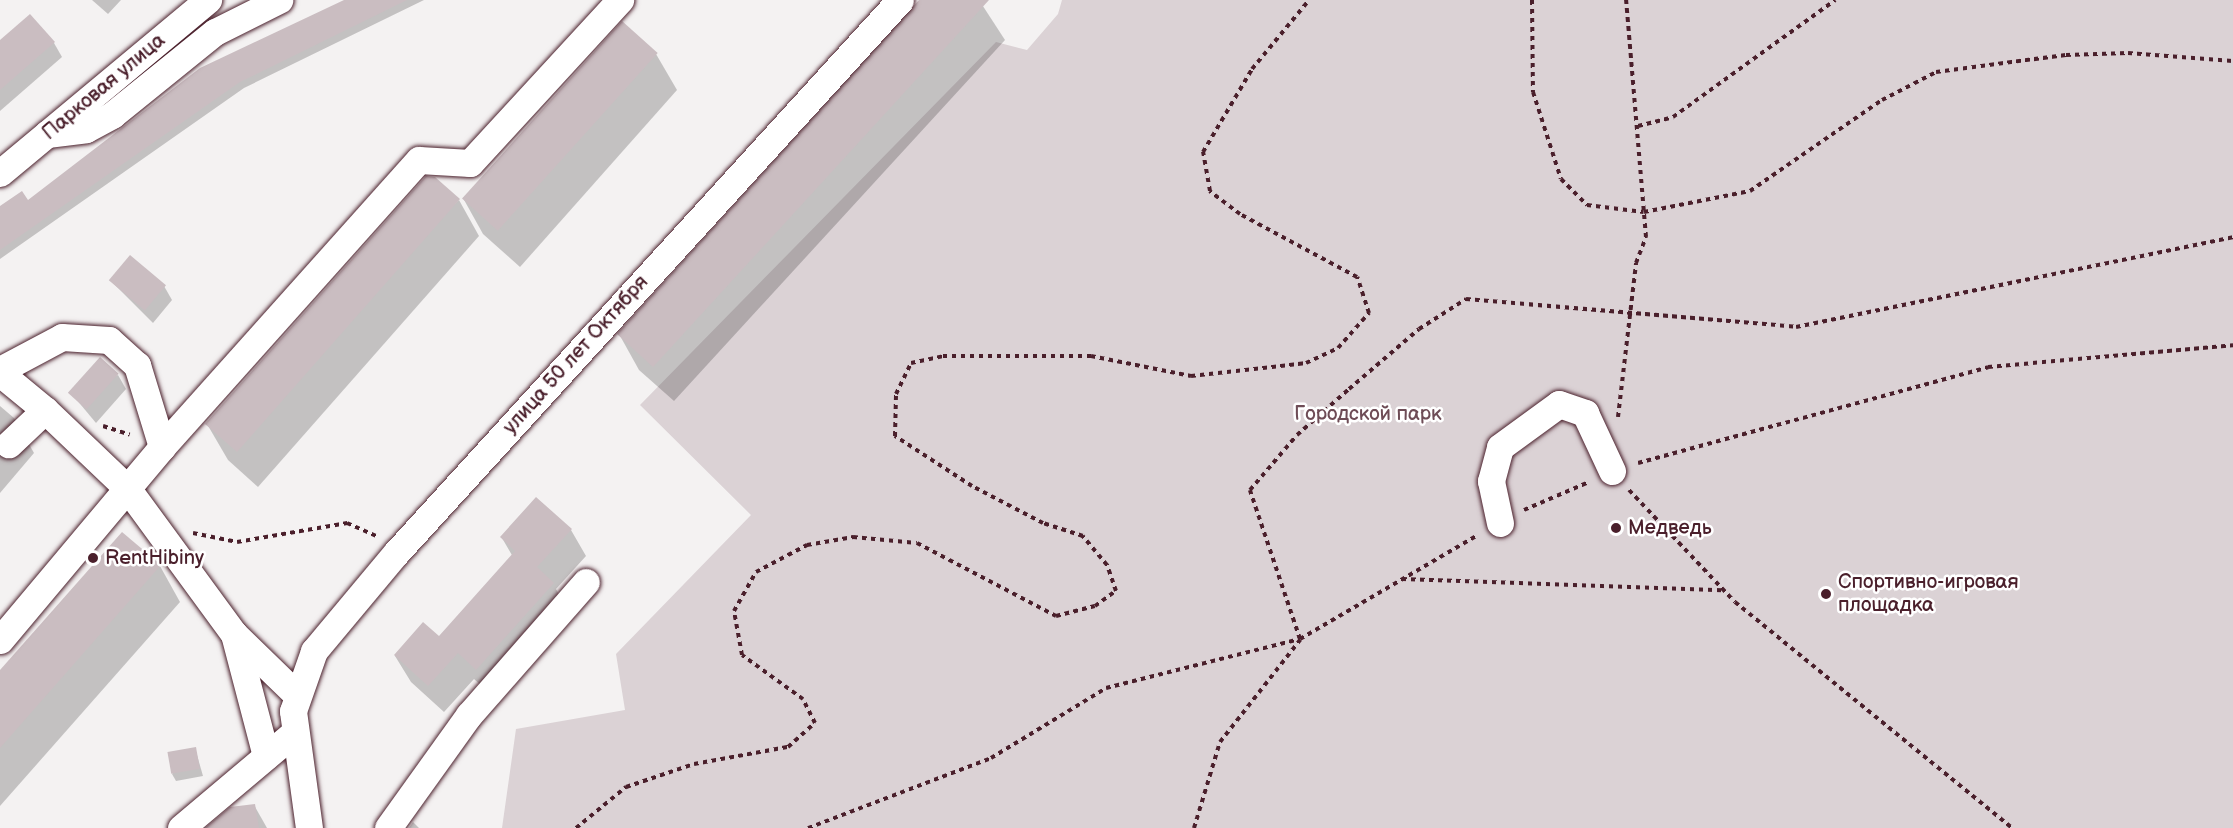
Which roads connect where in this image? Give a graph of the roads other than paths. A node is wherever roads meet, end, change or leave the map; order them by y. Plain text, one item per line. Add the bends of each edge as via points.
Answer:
1 (208, 0) edge
2 (279, 0) edge
3 (620, 0) edge
4 (900, 0) edge
5 (47, 134) junction
6 (0, 173) edge
7 (0, 372) edge
8 (45, 410) junction
9 (9, 444) dead end
10 (162, 447) junction
11 (1612, 471) road end
12 (127, 488) junction
13 (1500, 523) road end
14 (586, 582) dead end
15 (234, 634) junction
16 (0, 640) edge
17 (296, 693) junction
18 (295, 732) junction
19 (266, 756) junction
20 (181, 828) edge
21 (309, 828) edge
22 (388, 828) edge

1 - 5 street, Парковая улица
2 - 5 street via 215,32 103,120 86,129
3 - 10 street via 470,163 419,160
4 - 17 street, улица 50 лет Октября via 396,553 314,651
5 - 6 street, Парковая улица
7 - 8 street
7 - 10 street via 62,337 109,340 137,364
8 - 9 street
8 - 12 street
10 - 12 street
11 - 13 street via 1585,414 1559,405 1500,447 1491,482
12 - 15 street
12 - 16 street
14 - 22 street via 469,715
15 - 17 street
15 - 19 street
17 - 18 street, улица 50 лет Октября
18 - 19 street
18 - 21 street, улица 50 лет Октября
19 - 20 street

